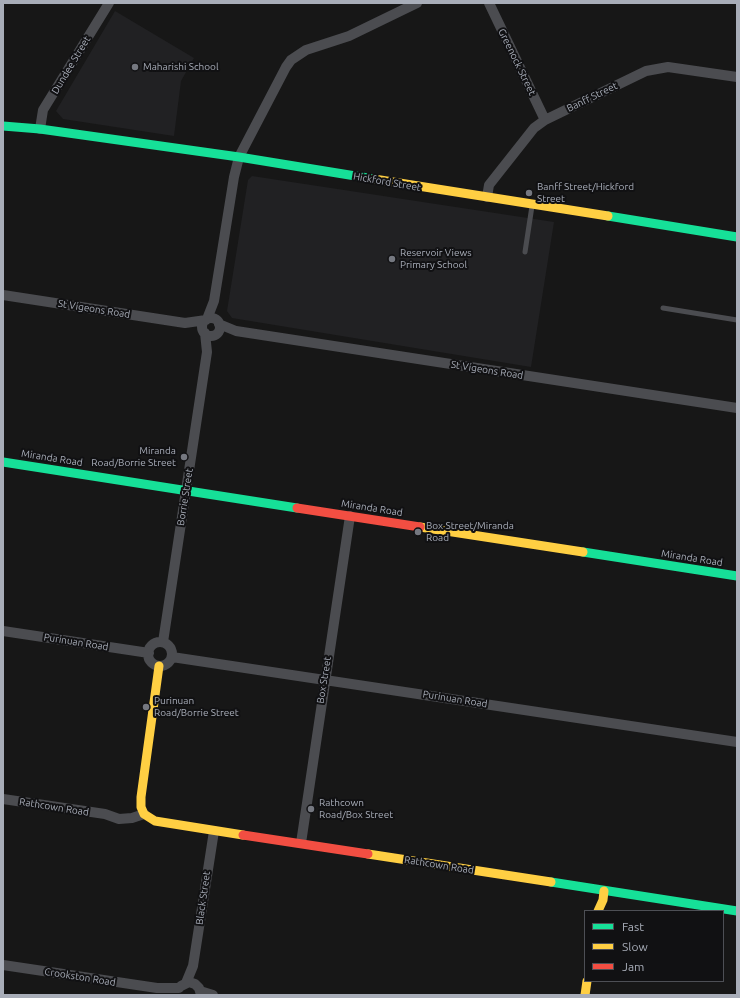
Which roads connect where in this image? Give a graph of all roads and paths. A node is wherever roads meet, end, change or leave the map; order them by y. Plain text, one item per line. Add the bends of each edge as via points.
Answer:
1 (109, 3) edge
2 (417, 3) edge
3 (489, 3) edge
4 (737, 77) edge
5 (3, 120) edge
6 (545, 120) junction
7 (3, 126) edge
8 (38, 129) junction
9 (239, 157) junction
10 (487, 197) junction
11 (532, 205) junction
12 (737, 237) edge
13 (524, 252) dead end
14 (3, 295) edge
15 (663, 308) dead end
16 (737, 320) edge
17 (211, 327) junction
18 (737, 408) edge
19 (3, 462) edge
20 (186, 490) junction
21 (350, 516) junction
22 (737, 576) edge
23 (3, 631) edge
24 (163, 642) junction
25 (149, 653) junction
26 (172, 658) junction
27 (159, 666) junction
28 (324, 679) junction
29 (737, 742) edge
30 (3, 799) edge
31 (143, 810) junction
32 (214, 831) junction
33 (301, 843) junction
34 (601, 890) junction
35 (598, 910) edge
36 (737, 911) edge
37 (3, 965) edge
38 (194, 966) junction
39 (587, 982) edge
40 (179, 990) edge
41 (200, 990) edge
42 (213, 995) edge
43 (585, 995) edge

1 - 8 street, Dundee Street via 43,110
2 - 9 street, Borrie Street via 337,40 308,56 296,66 268,103
3 - 6 street, Greenock Street
4 - 6 street, Banff Street via 668,67 646,71
5 - 8 street, Hickford Street
6 - 10 street, Banff Street via 534,128 489,185
7 - 8 street, Hickford Street
8 - 9 street, Hickford Street
9 - 10 street, Hickford Street
9 - 17 street, Borrie Street
10 - 11 street, Hickford Street
11 - 12 street, Hickford Street
11 - 13 lane
14 - 17 street, St Vigeons Road
15 - 16 lane
17 - 18 street, St Vigeons Road
17 - 20 street, Borrie Street
19 - 20 street, Miranda Road
20 - 21 street, Miranda Road
20 - 24 street, Borrie Street
21 - 22 street, Miranda Road
21 - 28 street, Box Street
23 - 25 street, Purinuan Road
24 - 25 street via 154,644
24 - 26 street via 170,647
25 - 27 street via 150,660
26 - 27 street via 167,664
26 - 28 street, Purinuan Road
27 - 31 street via 141,794
28 - 29 street, Purinuan Road
28 - 33 street, Box Street
30 - 31 street, Rathcown Road via 106,814
31 - 32 street, Rathcown Road via 155,821
32 - 33 street, Rathcown Road
32 - 38 street, Black Street
33 - 34 street, Rathcown Road
34 - 35 street
34 - 36 street, Rathcown Road
37 - 40 street, Crookston Road
38 - 40 street, Black Street
38 - 41 street, Black Street
39 - 43 street
40 - 41 street, Crookston Road via 192,982
41 - 42 street

